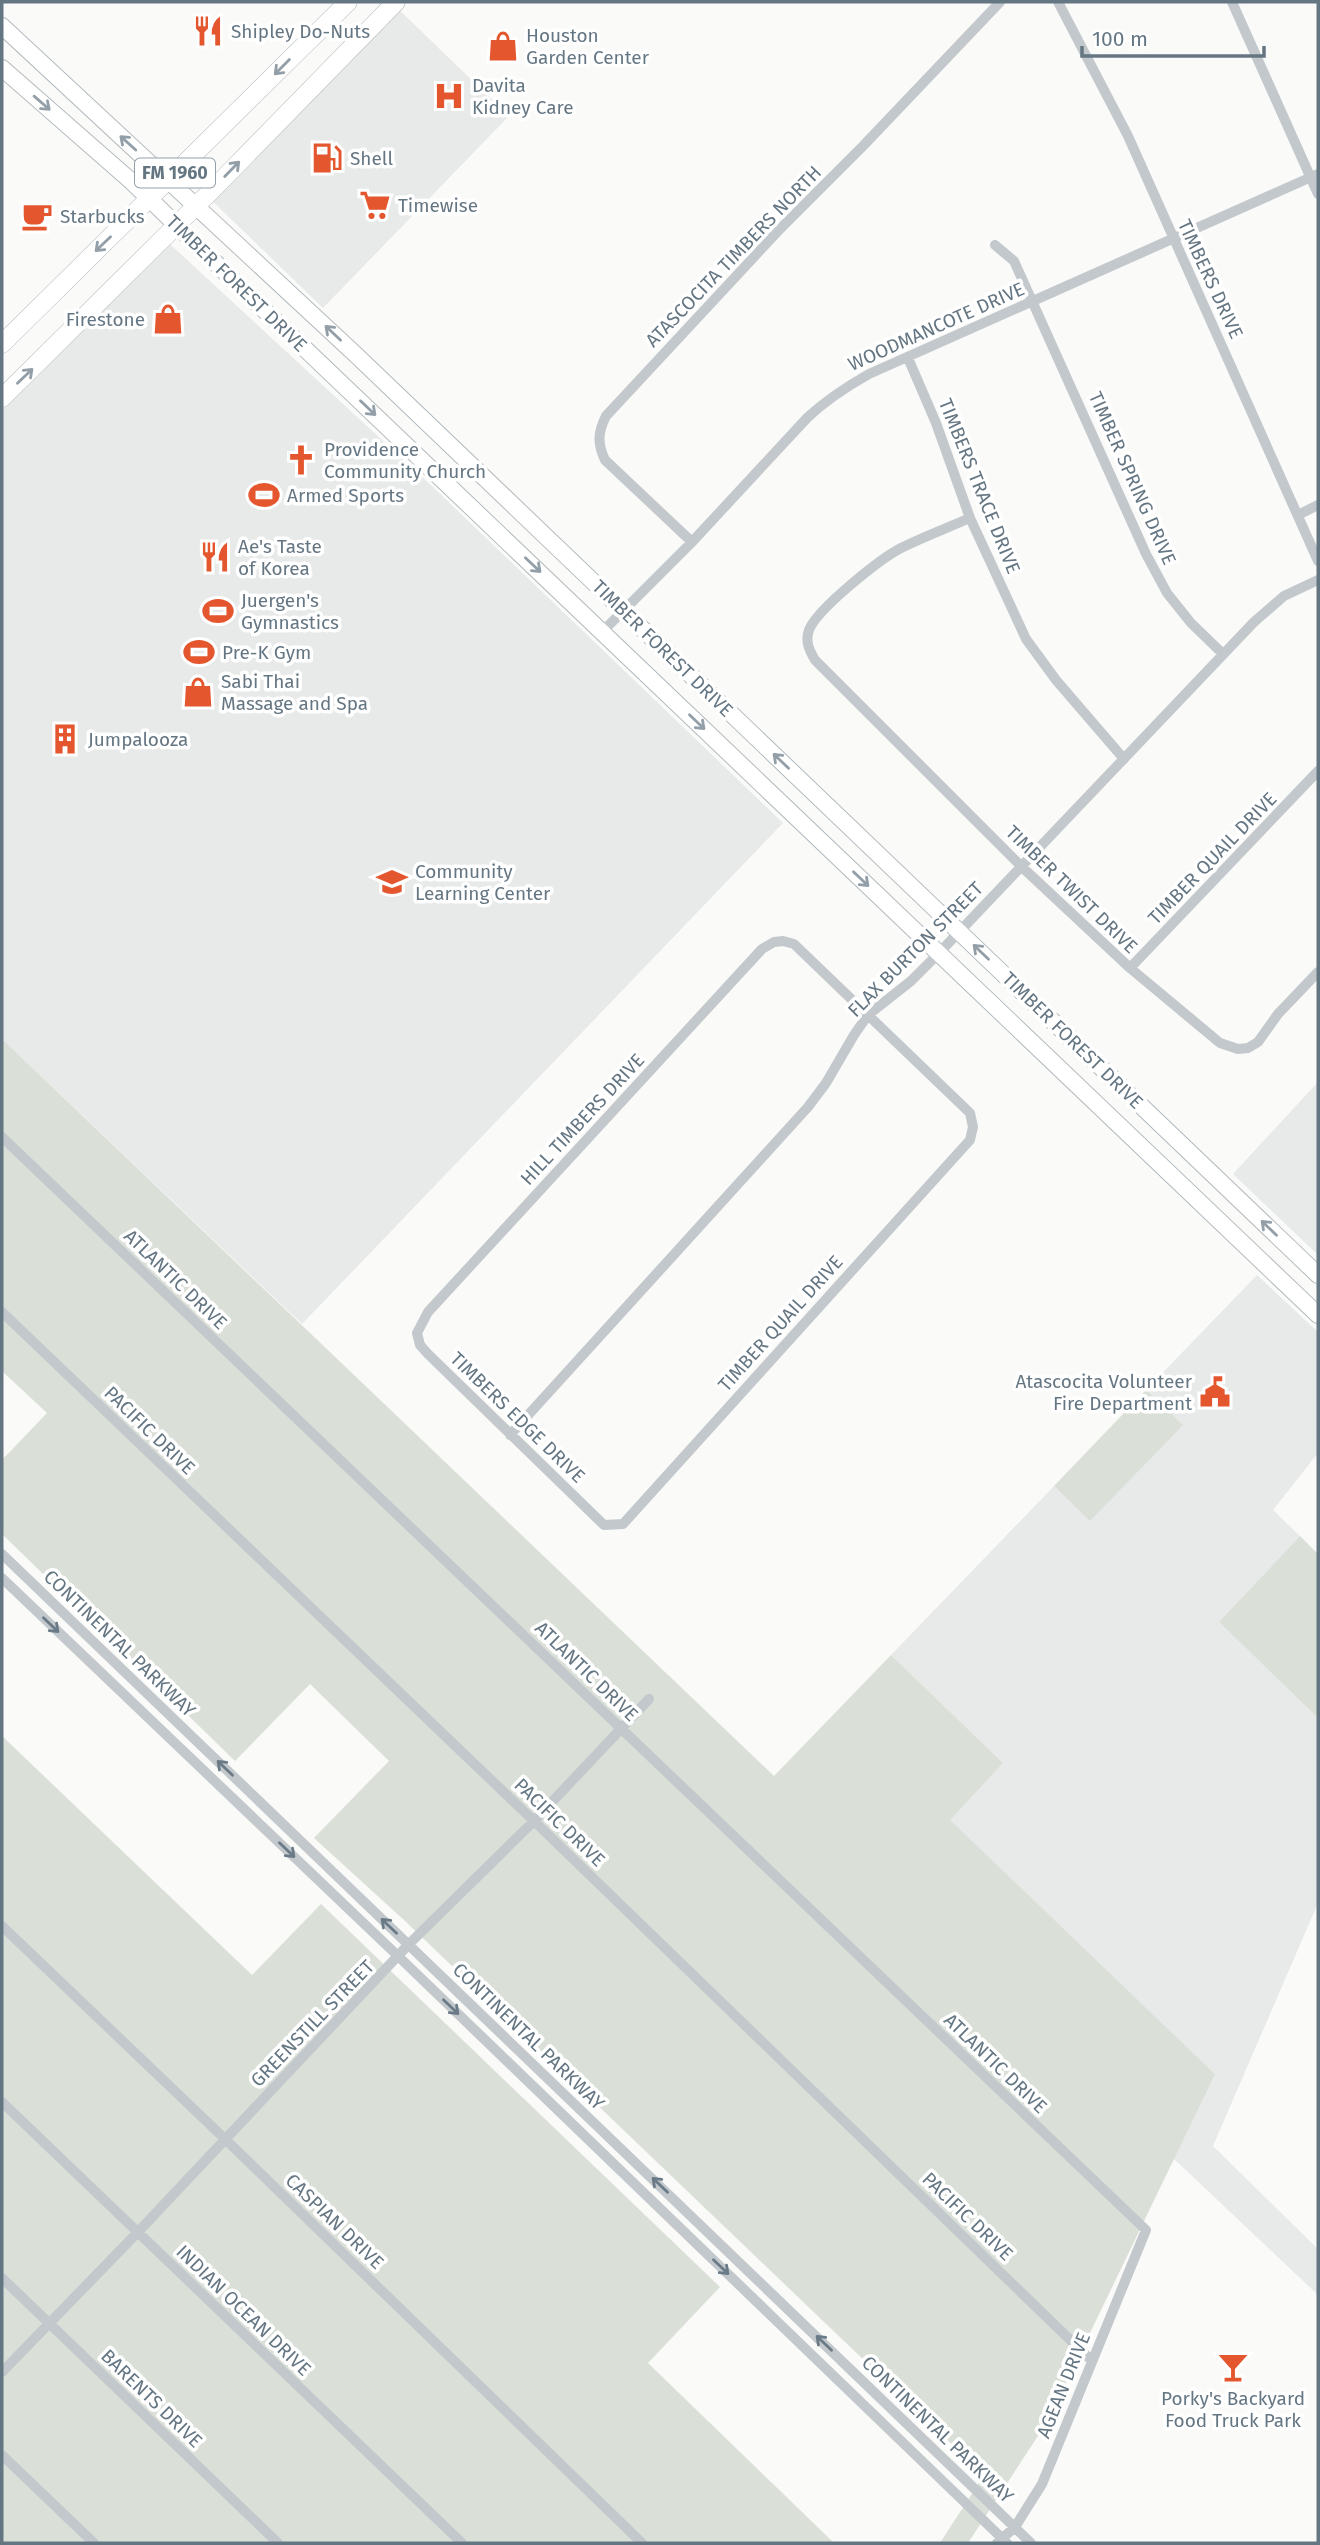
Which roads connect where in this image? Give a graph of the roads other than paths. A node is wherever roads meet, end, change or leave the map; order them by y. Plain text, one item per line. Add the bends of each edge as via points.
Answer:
1 (348, 2) edge
2 (396, 2) edge
3 (1000, 2) edge
4 (1058, 2) edge
5 (1232, 2) edge
6 (5, 35) edge
7 (2, 68) edge
8 (1315, 176) edge
9 (169, 179) junction
10 (1318, 194) edge
11 (150, 198) junction
12 (197, 205) junction
13 (178, 224) junction
14 (1174, 239) junction
15 (995, 245) dead end
16 (1034, 302) junction
17 (2, 344) edge
18 (355, 354) junction
19 (908, 358) junction
20 (334, 376) junction
21 (2, 398) edge
22 (443, 438) junction
23 (422, 460) junction
24 (1318, 505) edge
25 (1298, 515) junction
26 (970, 518) junction
27 (692, 542) junction
28 (1318, 561) edge
29 (1318, 580) edge
30 (624, 609) junction
31 (603, 631) junction
32 (1223, 654) junction
33 (1124, 759) junction
34 (1318, 771) edge
35 (800, 779) junction
36 (779, 801) junction
37 (1021, 867) junction
38 (959, 932) junction
39 (939, 953) junction
40 (1130, 968) junction
41 (1318, 972) edge
42 (869, 1015) junction
43 (2, 1137) edge
44 (1318, 1275) edge
45 (2, 1312) edge
46 (1318, 1315) edge
47 (417, 1333) joint
48 (510, 1435) junction
49 (602, 1523) joint
50 (2, 1555) edge
51 (2, 1578) edge
52 (649, 1699) dead end
53 (621, 1727) junction
54 (534, 1821) junction
55 (2, 1926) edge
56 (409, 1944) junction
57 (399, 1957) junction
58 (2, 2102) edge
59 (225, 2139) junction
60 (1146, 2230) joint
61 (138, 2232) junction
62 (2, 2278) edge
63 (50, 2325) junction
64 (1091, 2360) junction
65 (2, 2372) edge
66 (2, 2455) edge
67 (1015, 2527) junction
68 (1002, 2542) edge
69 (94, 2543) edge
70 (278, 2543) edge
71 (462, 2543) edge
72 (642, 2543) edge
73 (1031, 2543) edge

1 -> 9 main road, FM 1960 / FM 1960
12 -> 2 main road, FM 1960 / FM 1960
3 - 27 street, ATASCOCITA TIMBERS NORTH via 606,416 598,438 605,460
4 - 14 street, TIMBERS DRIVE via 1128,136
5 - 8 street
9 -> 6 main road, TIMBER FOREST DRIVE
7 -> 11 main road, TIMBER FOREST DRIVE
8 - 10 street
8 - 14 street, WOODMANCOTE DRIVE
9 - 11 main road, FM 1960 / FM 1960
9 - 12 main road, TIMBER FOREST DRIVE
11 - 13 main road, TIMBER FOREST DRIVE
11 -> 17 main road, FM 1960 / FM 1960
12 - 13 main road, FM 1960 / FM 1960
18 -> 12 main road, TIMBER FOREST DRIVE
13 - 20 main road, TIMBER FOREST DRIVE
21 -> 13 main road, FM 1960 / FM 1960
14 - 16 street, WOODMANCOTE DRIVE
14 - 25 street, TIMBERS DRIVE
15 - 16 street, TIMBER SPRING DRIVE via 1014,261
16 - 19 street, WOODMANCOTE DRIVE
16 - 32 street, TIMBER SPRING DRIVE via 1146,554 1167,593
18 - 20 main road
18 - 22 main road, TIMBER FOREST DRIVE
19 - 26 street, TIMBERS TRACE DRIVE
19 - 27 street, WOODMANCOTE DRIVE via 869,374 828,399
20 -> 23 main road, TIMBER FOREST DRIVE
22 - 23 main road
22 - 30 main road, TIMBER FOREST DRIVE
23 -> 31 main road, TIMBER FOREST DRIVE
24 - 25 street
25 - 28 street, TIMBERS DRIVE
26 - 33 street, TIMBERS TRACE DRIVE via 1026,639
26 - 37 street, TIMBER TWIST DRIVE via 882,559 814,622 807,648
27 - 30 street, WOODMANCOTE DRIVE
29 - 32 street, FLAX BURTON STREET via 1275,602
30 - 31 street, WOODMANCOTE DRIVE
35 -> 30 main road, TIMBER FOREST DRIVE
31 -> 36 main road, TIMBER FOREST DRIVE
32 - 33 street, FLAX BURTON STREET
33 - 37 street, FLAX BURTON STREET
34 - 40 street, TIMBER QUAIL DRIVE
35 - 36 main road
35 - 38 main road, TIMBER FOREST DRIVE
36 -> 39 main road, TIMBER FOREST DRIVE
37 - 38 street, FLAX BURTON STREET
37 - 40 street, TIMBER TWIST DRIVE
38 - 39 street, FLAX BURTON STREET
44 -> 38 main road, TIMBER FOREST DRIVE
39 - 42 street, FLAX BURTON STREET
39 - 46 main road, TIMBER FOREST DRIVE
40 - 41 street, TIMBER TWIST DRIVE via 1220,1043 1238,1049 1258,1042
42 - 47 street, HILL TIMBERS DRIVE via 793,944 774,942 762,949 428,1312
42 - 48 street, FLAX BURTON STREET via 808,1107
42 - 49 street, TIMBER QUAIL DRIVE via 970,1113 974,1127 970,1140 623,1524
43 - 53 street, ATLANTIC DRIVE
45 - 54 street, PACIFIC DRIVE
47 - 48 street, TIMBERS EDGE DRIVE via 428,1354
48 - 49 street, TIMBERS EDGE DRIVE
56 -> 50 street, CONTINENTAL PARKWAY
51 -> 57 street, CONTINENTAL PARKWAY
52 - 53 street, GREENSTILL STREET
53 - 54 street, GREENSTILL STREET
53 - 60 street, ATLANTIC DRIVE
54 - 56 street, GREENSTILL STREET
54 - 64 street, PACIFIC DRIVE
55 - 59 street, CASPIAN DRIVE
56 - 57 street, GREENSTILL STREET
67 -> 56 street, CONTINENTAL PARKWAY
57 - 59 street, GREENSTILL STREET
57 -> 68 street, CONTINENTAL PARKWAY
58 - 61 street, INDIAN OCEAN DRIVE
59 - 61 street, GREENSTILL STREET
59 - 72 street, CASPIAN DRIVE
60 - 64 street, AGEAN DRIVE
61 - 63 street, GREENSTILL STREET
61 - 71 street, INDIAN OCEAN DRIVE
62 - 63 street, BARENTS DRIVE
63 - 65 street, GREENSTILL STREET
63 - 70 street, BARENTS DRIVE
64 - 67 street, AGEAN DRIVE via 1041,2484
66 - 69 street
67 - 68 street, AGEAN DRIVE
67 - 73 street, CONTINENTAL PARKWAY

